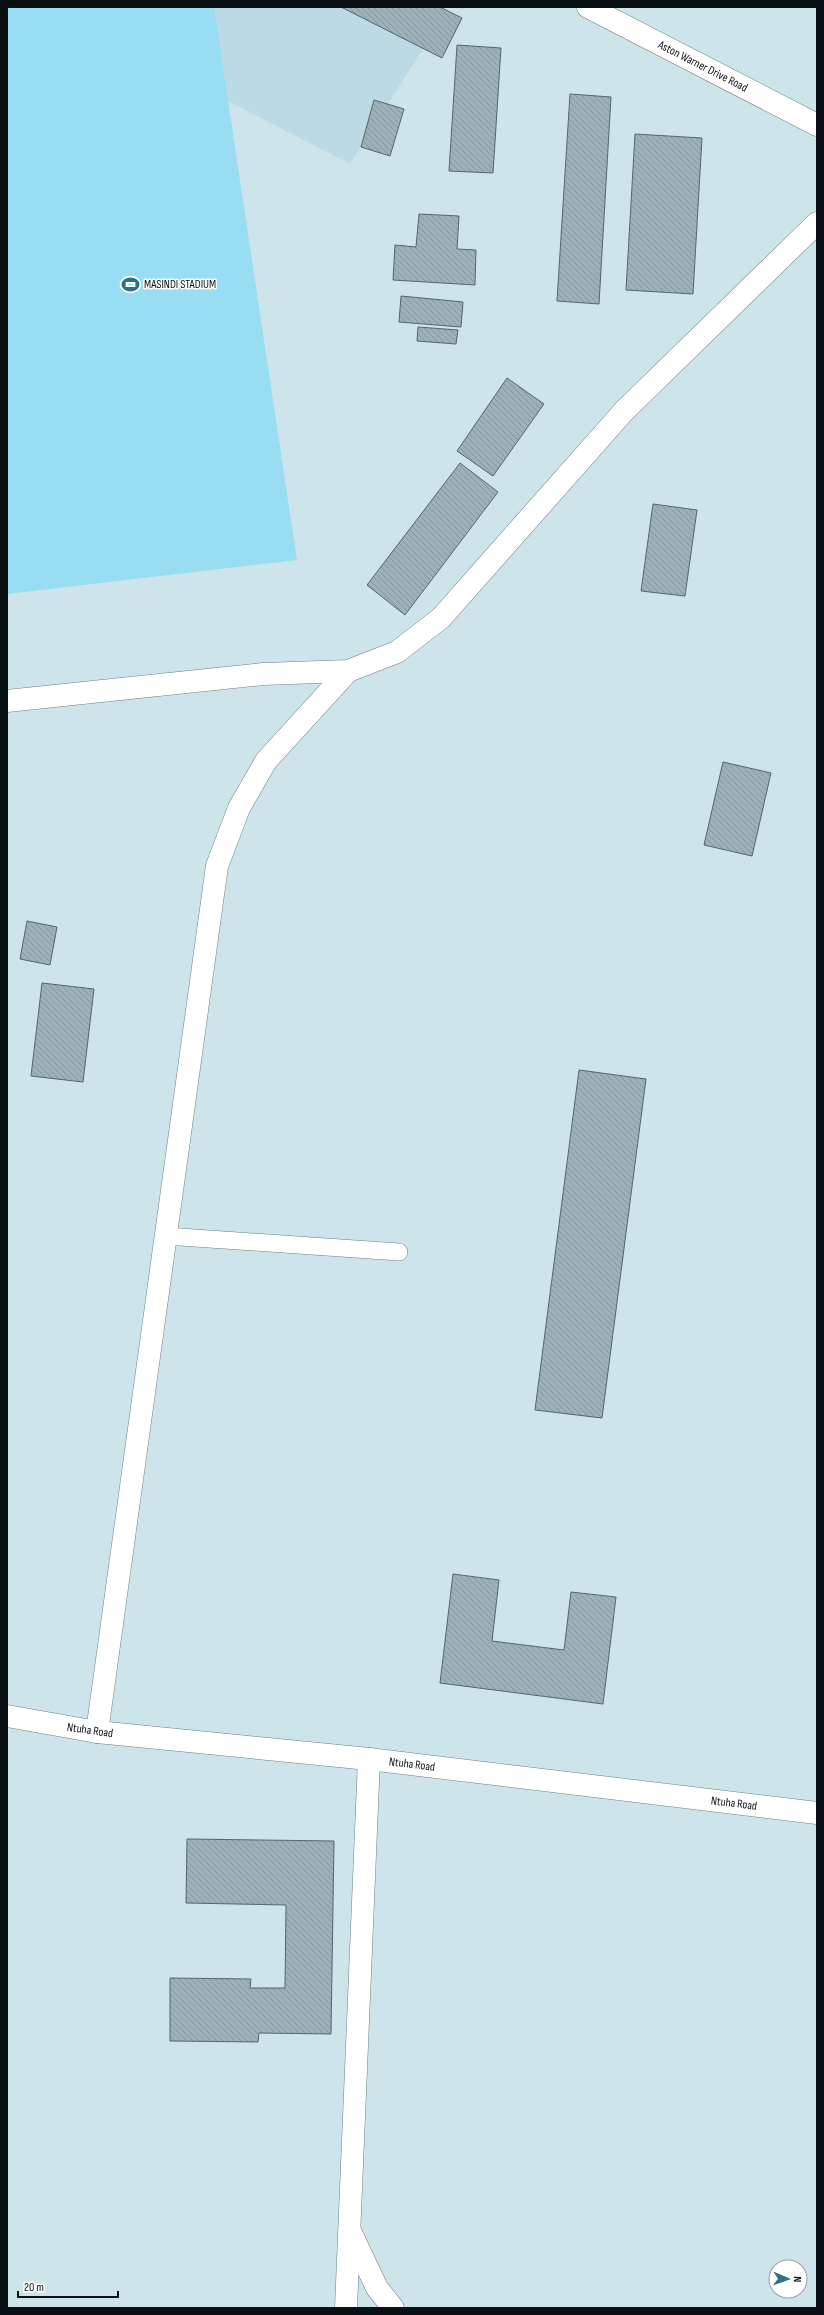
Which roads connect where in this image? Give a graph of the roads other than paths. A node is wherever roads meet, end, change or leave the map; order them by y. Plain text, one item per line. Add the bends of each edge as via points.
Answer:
1 (588, 7) edge
2 (817, 125) edge
3 (817, 223) edge
4 (348, 671) junction
5 (7, 700) edge
6 (166, 1236) junction
7 (399, 1252) dead end
8 (7, 1716) edge
9 (97, 1732) junction
10 (369, 1759) junction
11 (817, 1813) edge
12 (349, 2228) junction
13 (346, 2308) edge
14 (393, 2308) edge

1 - 2 street, Aston Warner Drive Road
3 - 4 street via 624,411 441,618 397,652
4 - 5 street via 263,674
4 - 6 street via 266,761 239,808 217,866
6 - 7 lane
6 - 9 street
8 - 9 street, Ntuha Road
9 - 10 street, Ntuha Road
10 - 11 street, Ntuha Road
10 - 12 street
12 - 13 street
12 - 14 street via 377,2288

